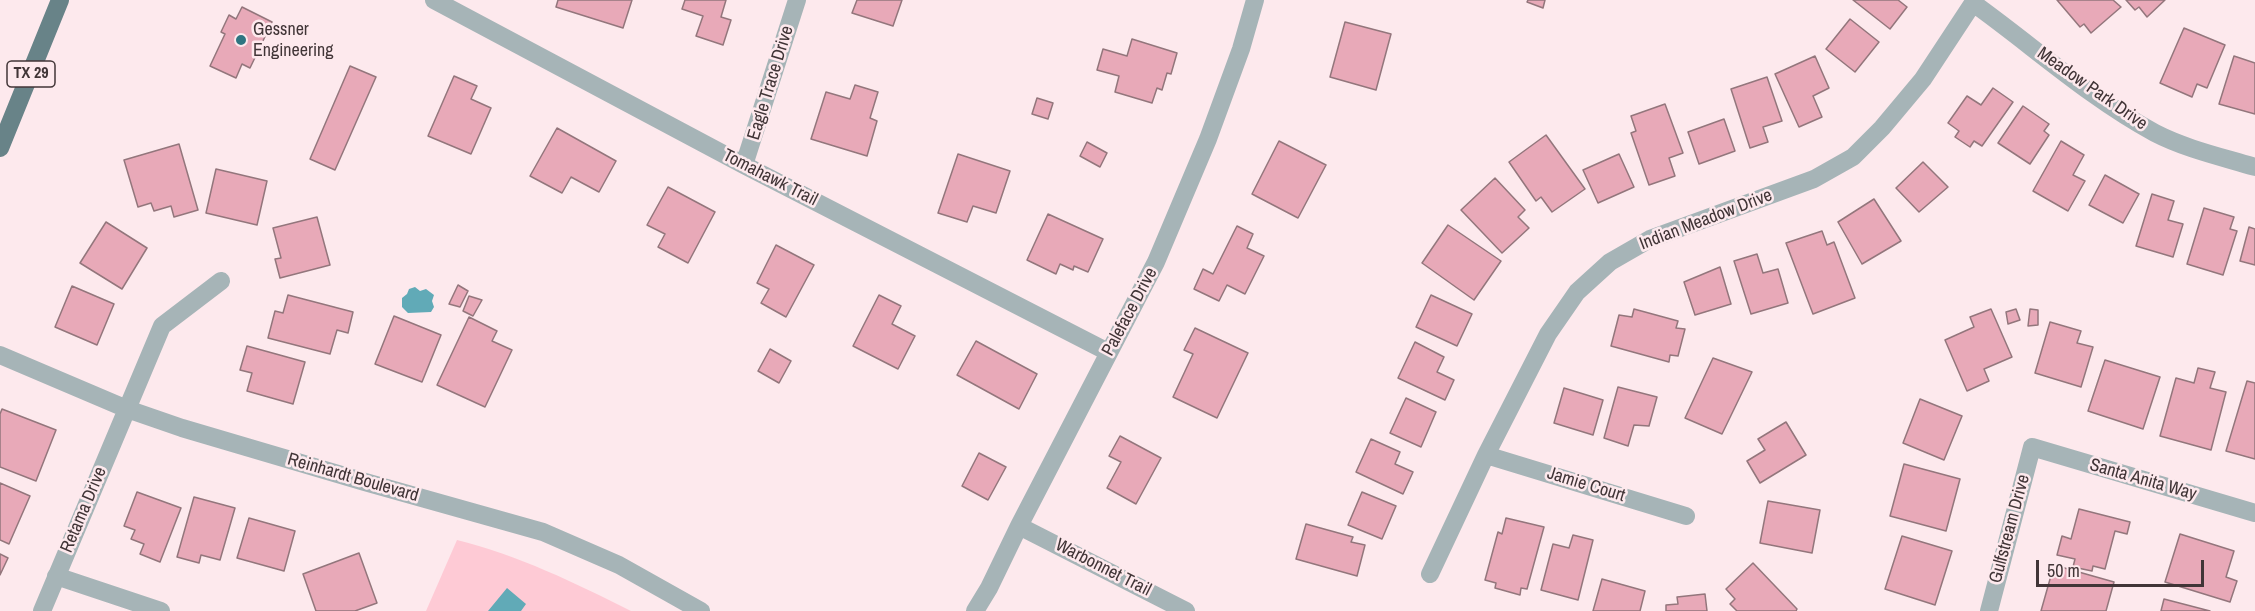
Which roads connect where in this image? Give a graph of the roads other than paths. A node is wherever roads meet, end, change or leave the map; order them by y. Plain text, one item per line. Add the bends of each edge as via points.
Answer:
1 (60, 0) edge
2 (434, 0) edge
3 (797, 0) edge
4 (1255, 0) edge
5 (1974, 1) edge
6 (0, 148) edge
7 (744, 165) junction
8 (2255, 166) edge
9 (221, 281) dead end
10 (1108, 352) junction
11 (0, 356) edge
12 (127, 409) junction
13 (2032, 447) joint
14 (1486, 455) junction
15 (2255, 513) edge
16 (1686, 516) dead end
17 (1019, 526) junction
18 (1430, 574) dead end
19 (56, 576) junction
20 (678, 605) edge
21 (42, 611) edge
22 (161, 611) edge
23 (701, 611) edge
24 (975, 611) edge
25 (1186, 611) edge
26 (1989, 611) edge

1 - 6 main road, TX 29
2 - 7 street, Tomahawk Trail
3 - 7 street, Eagle Trace Drive
4 - 10 street, Paleface Drive via 1209,139 1156,262
5 - 8 street, Meadow Park Drive via 2122,113 2157,134
5 - 14 street, Indian Meadow Drive via 1923,79 1853,157 1814,179 1650,239 1610,262 1577,292 1548,334
7 - 10 street, Tomahawk Trail
9 - 12 street, Retama Drive via 162,326
10 - 17 street, Paleface Drive
11 - 12 street, Reinhardt Boulevard
12 - 19 street, Retama Drive
12 - 20 street, Reinhardt Boulevard via 543,532 619,565
13 - 15 street, Santa Anita Way
13 - 26 street, Gulfstream Drive
14 - 16 street, Jamie Court
14 - 18 street, Indian Meadow Drive
17 - 24 street, Paleface Drive
17 - 25 street, Warbonnet Trail
19 - 21 street, Retama Drive
19 - 22 street
20 - 23 street, Reinhardt Boulevard

